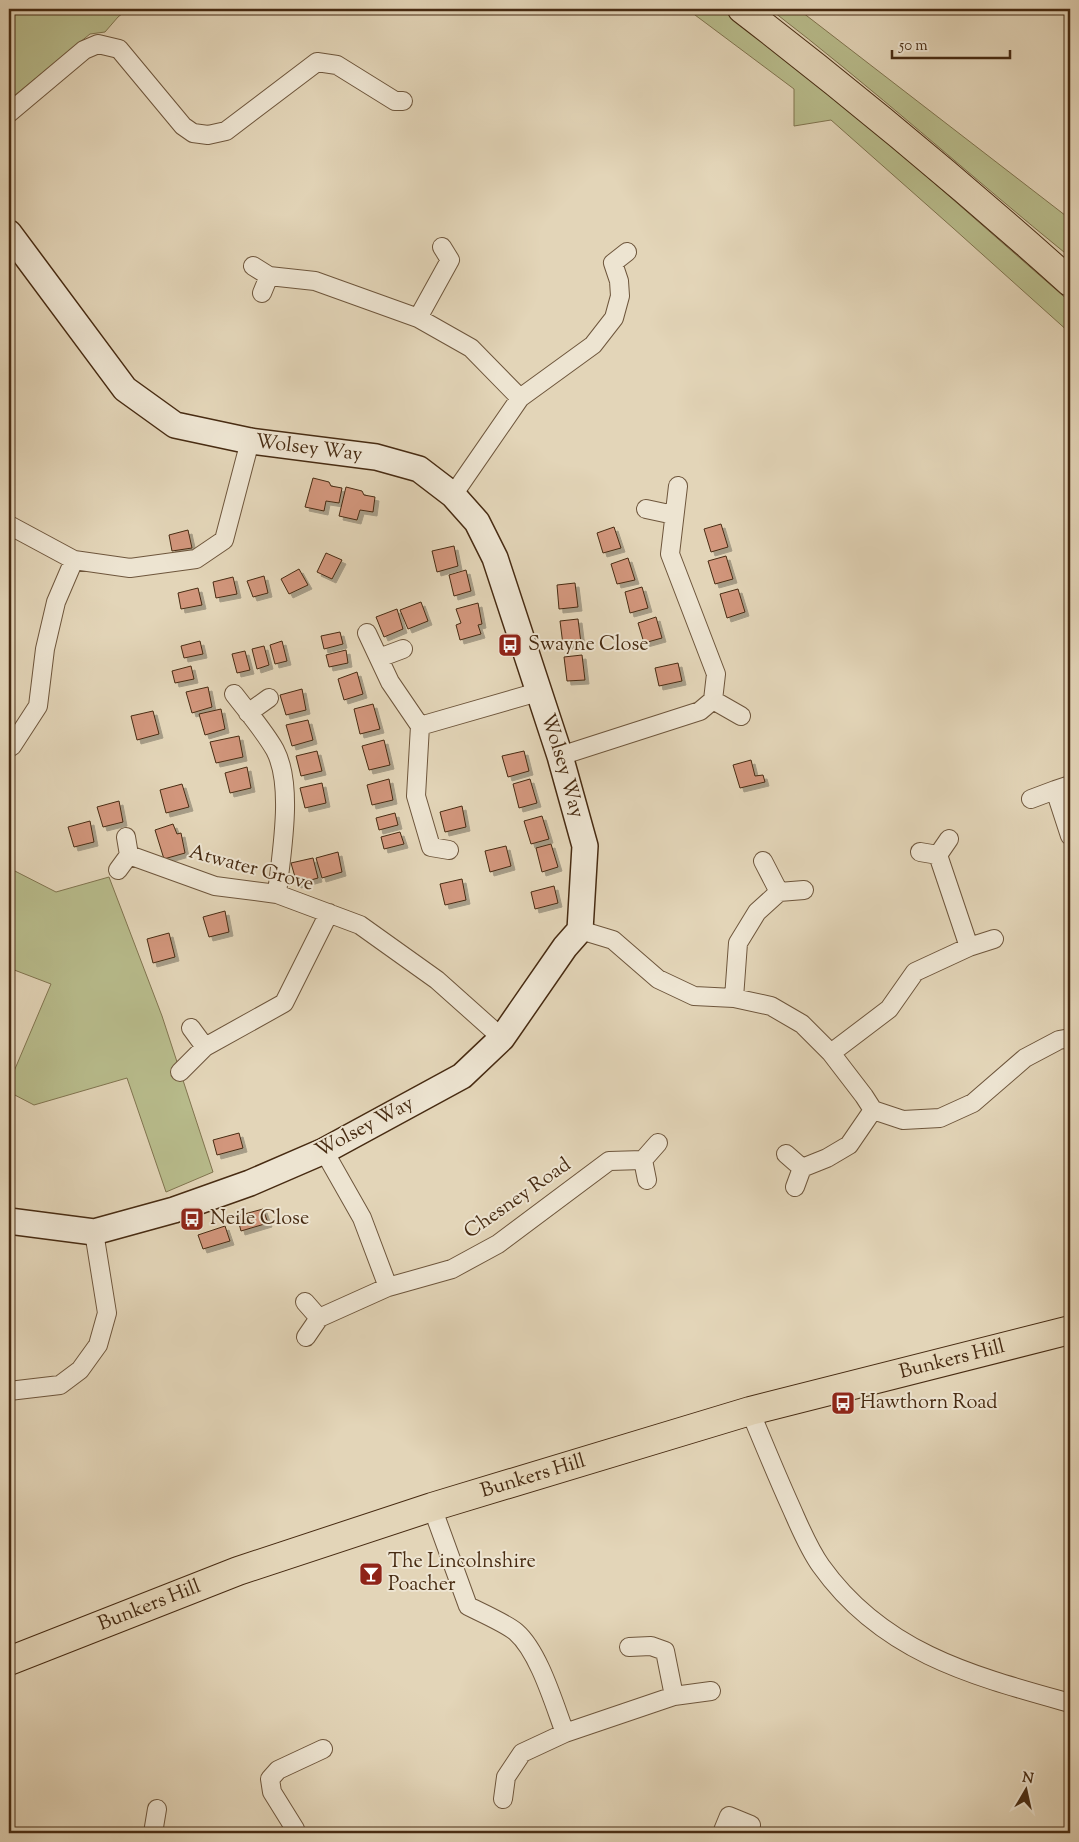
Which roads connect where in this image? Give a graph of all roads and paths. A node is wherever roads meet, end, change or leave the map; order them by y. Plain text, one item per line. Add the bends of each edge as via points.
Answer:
1 (742, 9) edge
2 (403, 101) dead end
3 (9, 114) edge
4 (9, 233) edge
5 (627, 252) dead end
6 (453, 256) dead end
7 (253, 266) dead end
8 (269, 276) junction
9 (1070, 282) edge
10 (262, 293) dead end
11 (418, 318) junction
12 (520, 398) junction
13 (250, 441) junction
14 (678, 486) dead end
15 (453, 495) junction
16 (646, 508) dead end
17 (674, 515) junction
18 (9, 525) edge
19 (74, 560) junction
20 (367, 633) dead end
21 (403, 649) dead end
22 (379, 658) junction
23 (538, 692) junction
24 (234, 694) dead end
25 (269, 698) dead end
26 (712, 700) junction
27 (248, 713) junction
28 (741, 716) dead end
29 (420, 726) junction
30 (9, 748) edge
31 (560, 756) junction
32 (1062, 788) edge
33 (1031, 799) dead end
34 (1070, 836) edge
35 (949, 839) dead end
36 (449, 850) dead end
37 (920, 852) dead end
38 (938, 855) junction
39 (763, 862) dead end
40 (118, 870) dead end
41 (804, 890) dead end
42 (780, 892) junction
43 (277, 894) junction
44 (329, 913) junction
45 (580, 930) junction
46 (994, 939) dead end
47 (969, 947) junction
48 (734, 998) junction
49 (191, 1028) dead end
50 (502, 1038) junction
51 (1070, 1038) edge
52 (205, 1047) junction
53 (831, 1053) junction
54 (180, 1072) dead end
55 (873, 1110) junction
56 (658, 1144) dead end
57 (324, 1151) junction
58 (786, 1154) dead end
59 (643, 1160) junction
60 (802, 1168) junction
61 (647, 1180) dead end
62 (795, 1187) dead end
63 (9, 1221) edge
64 (94, 1232) junction
65 (388, 1287) junction
66 (305, 1302) dead end
67 (319, 1318) junction
68 (1070, 1330) edge
69 (306, 1337) dead end
70 (9, 1391) edge
71 (750, 1411) junction
72 (432, 1507) junction
73 (629, 1648) dead end
74 (9, 1661) edge
75 (711, 1691) dead end
76 (674, 1696) junction
77 (1070, 1703) edge
78 (565, 1733) junction
79 (323, 1749) dead end
80 (503, 1799) dead end
81 (157, 1809) dead end
82 (751, 1825) dead end
83 (153, 1833) edge
84 (295, 1833) edge
85 (722, 1833) edge

1 - 9 main road via 844,89
2 - 3 street via 395,100 338,65 317,62 226,131 208,135 193,133 183,126 119,49 98,44 84,50
4 - 13 street, Wolsey Way via 125,389 176,425
5 - 12 street via 606,261 619,281 620,296 614,318 593,345
6 - 11 street
7 - 8 street
8 - 10 street
8 - 11 street via 315,281
11 - 12 street via 471,348
12 - 15 street
13 - 15 street, Wolsey Way via 376,457 419,469
13 - 19 street via 224,540 196,559 130,568
14 - 17 street
15 - 23 street, Wolsey Way via 477,522 495,558
16 - 17 street
17 - 26 street via 670,554 716,674
18 - 19 street
19 - 30 street via 56,602 38,706
20 - 22 street
21 - 22 street
22 - 29 street via 390,682
23 - 29 street
23 - 31 street, Wolsey Way
24 - 27 street
25 - 27 street
26 - 28 street
26 - 31 street via 700,711
27 - 43 street via 275,750 285,781
29 - 36 street via 416,796 426,852
31 - 45 street, Wolsey Way via 585,846
32 - 33 street
32 - 34 street
35 - 38 street
37 - 38 street
38 - 47 street
39 - 42 street
40 - 43 street, Atwater Grove via 127,846 215,886
41 - 42 street
42 - 48 street via 756,912 738,943
43 - 44 street, Atwater Grove
44 - 50 street, Atwater Grove via 360,924 437,980
44 - 52 street via 284,1003
45 - 48 street via 613,940 658,979 694,996
45 - 50 street, Wolsey Way
46 - 47 street
47 - 53 street via 915,972 889,1009
48 - 53 street via 771,1006 802,1024
49 - 52 street
50 - 57 street, Wolsey Way via 462,1076
51 - 55 street via 1025,1058 973,1103 940,1118 903,1120
52 - 54 street
53 - 55 street
55 - 60 street via 848,1145
56 - 59 street
57 - 64 street, Wolsey Way via 250,1183 174,1210
57 - 65 street via 362,1218
58 - 60 street
59 - 61 street
59 - 65 street, Chesney Road via 609,1161 498,1244 452,1269
60 - 62 street
63 - 64 street, Wolsey Way
64 - 70 street via 106,1312 98,1344 80,1370 60,1385
65 - 67 street, Chesney Road
66 - 67 street
67 - 69 street
68 - 71 main road, Bunkers Hill
71 - 72 main road, Bunkers Hill
71 - 77 street via 820,1565 874,1623 932,1658 1008,1686
72 - 74 main road, Bunkers Hill via 238,1571
72 - 78 street via 468,1606 516,1631 532,1652
73 - 76 street via 651,1646 664,1651
75 - 76 street
76 - 78 street
78 - 80 street via 522,1753 506,1777
79 - 84 street via 278,1770 270,1779 272,1792
81 - 83 street
82 - 85 street via 728,1816

